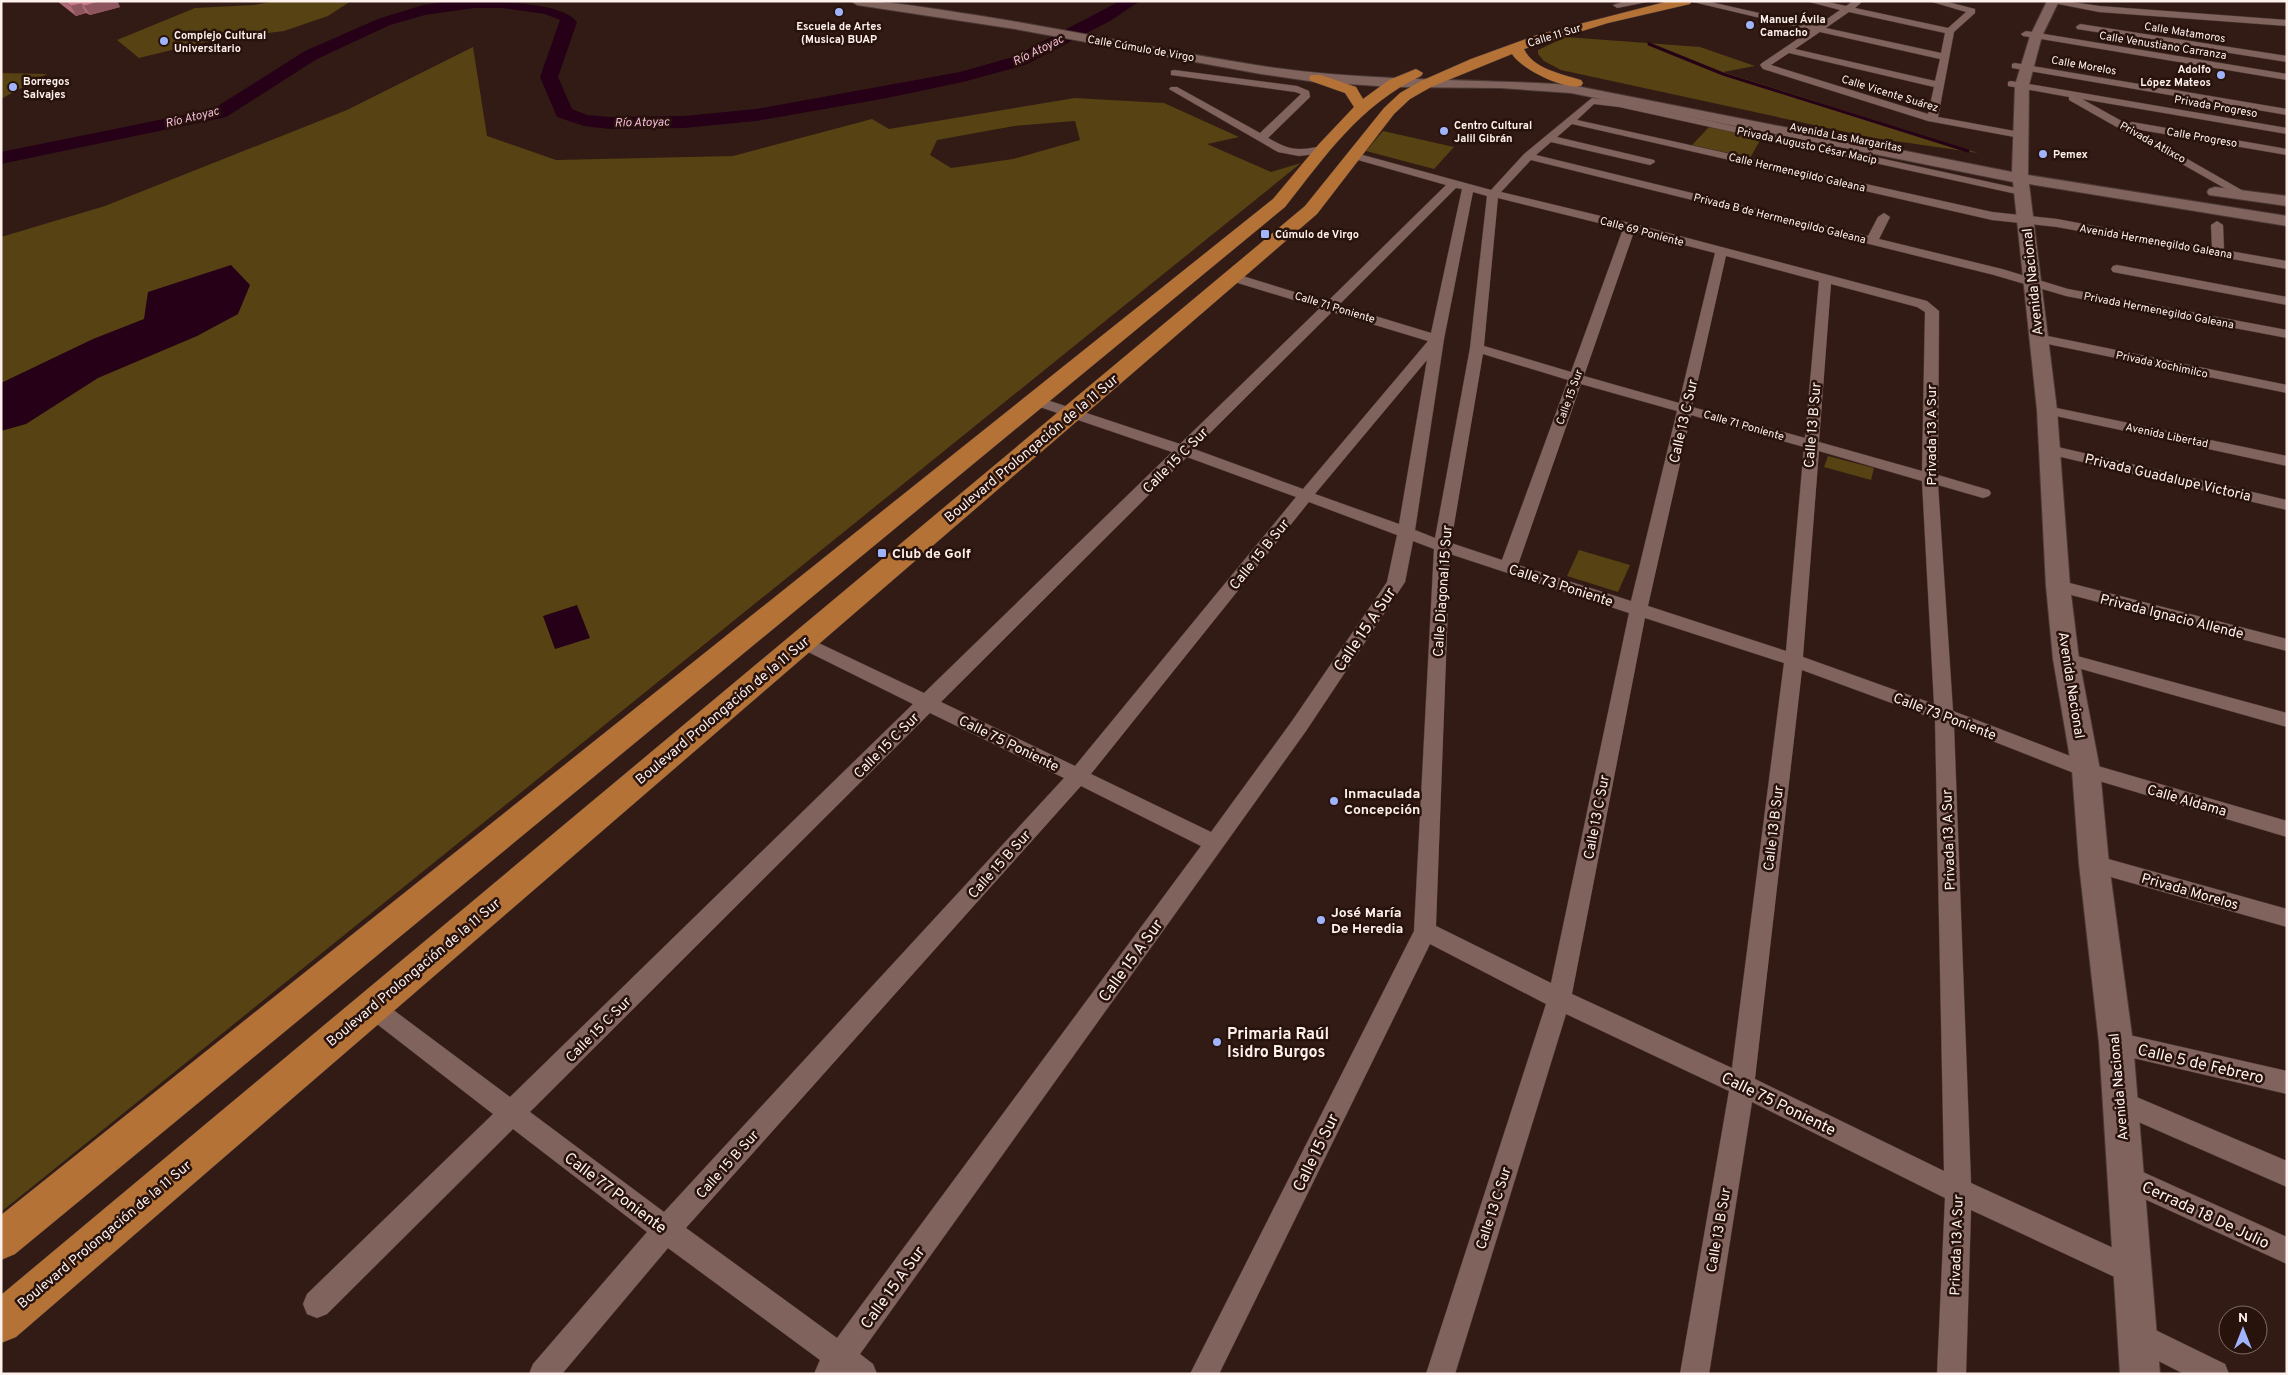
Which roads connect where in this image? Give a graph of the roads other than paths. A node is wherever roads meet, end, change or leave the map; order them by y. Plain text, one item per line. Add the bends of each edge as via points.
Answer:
1 (857, 1) edge
2 (910, 1) edge
3 (1648, 1) edge
4 (1686, 1) edge
5 (1693, 1) edge
6 (1810, 1) edge
7 (1859, 1) edge
8 (1933, 1) edge
9 (2150, 1) edge
10 (2049, 2) edge
11 (1959, 4) edge
12 (1617, 5) dead end
13 (1598, 8) dead end
14 (1848, 9) junction
15 (2147, 12) junction
16 (1019, 22) junction
17 (2287, 23) edge
18 (2080, 27) dead end
19 (1818, 28) junction
20 (1950, 31) junction
21 (2031, 35) junction
22 (1147, 45) junction
23 (1516, 47) junction
24 (1787, 50) junction
25 (1945, 56) junction
26 (1456, 57) junction
27 (2287, 59) edge
28 (1476, 62) junction
29 (2020, 67) junction
30 (1174, 73) dead end
31 (2287, 77) edge
32 (1316, 78) junction
33 (1399, 80) junction
34 (1431, 80) junction
35 (1576, 83) junction
36 (2017, 84) junction
37 (1938, 85) junction
38 (1174, 89) dead end
39 (2058, 91) junction
40 (1361, 107) junction
41 (2287, 112) edge
42 (1932, 119) junction
43 (1570, 121) junction
44 (2118, 122) junction
45 (2287, 131) edge
46 (2015, 135) junction
47 (1549, 138) junction
48 (1260, 139) junction
49 (1324, 150) junction
50 (2287, 152) edge
51 (1355, 156) junction
52 (1528, 156) junction
53 (1650, 162) dead end
54 (2017, 175) junction
55 (2142, 182) dead end
56 (1454, 184) junction
57 (1468, 187) junction
58 (2198, 190) dead end
59 (1493, 194) junction
60 (2246, 196) junction
61 (2287, 201) edge
62 (2252, 215) junction
63 (1884, 217) dead end
64 (2025, 220) junction
65 (2287, 221) edge
66 (2217, 225) dead end
67 (1630, 227) junction
68 (1872, 241) junction
69 (1721, 252) junction
70 (2218, 252) junction
71 (2287, 265) edge
72 (2117, 269) dead end
73 (1232, 277) junction
74 (1825, 280) junction
75 (2033, 282) junction
76 (2287, 301) edge
77 (1332, 306) junction
78 (1929, 307) joint
79 (2287, 334) edge
80 (2038, 338) junction
81 (1437, 339) junction
82 (1477, 348) junction
83 (1576, 378) junction
84 (2287, 390) edge
85 (1036, 401) junction
86 (1686, 409) junction
87 (2047, 410) junction
88 (1073, 412) junction
89 (1810, 444) junction
90 (1185, 450) junction
91 (2049, 450) junction
92 (2287, 461) edge
93 (1930, 477) junction
94 (1982, 493) dead end
95 (1306, 495) junction
96 (2287, 505) edge
97 (1406, 532) junction
98 (1442, 546) junction
99 (1508, 568) junction
100 (2058, 586) junction
101 (1638, 610) junction
102 (802, 642) junction
103 (2287, 645) edge
104 (2066, 659) junction
105 (1794, 660) junction
106 (928, 703) junction
107 (1944, 715) junction
108 (2287, 720) edge
109 (2086, 770) junction
110 (1078, 776) junction
111 (2287, 829) edge
112 (1215, 843) junction
113 (2094, 864) junction
114 (2287, 918) edge
115 (1425, 931) junction
116 (1559, 999) junction
117 (372, 1007) junction
118 (2116, 1043) junction
119 (2287, 1083) edge
120 (1742, 1085) junction
121 (2120, 1102) junction
122 (512, 1114) junction
123 (2287, 1174) edge
124 (2125, 1177) junction
125 (1958, 1191) junction
126 (666, 1230) junction
127 (1, 1240) edge
128 (2287, 1251) edge
129 (2134, 1272) junction
130 (317, 1304) dead end
131 (1, 1322) edge
132 (2136, 1335) junction
133 (834, 1366) edge
134 (543, 1374) edge
135 (863, 1374) edge
136 (1204, 1374) edge
137 (1440, 1374) edge
138 (1694, 1374) edge
139 (1951, 1374) edge
140 (2140, 1374) edge
141 (2215, 1374) edge

1 - 16 main road, Calle Cúmulo de Virgo
2 - 16 main road, Calle Cúmulo de Virgo
3 - 12 street
4 - 23 main road, Calle 11 Sur via 1605,20
5 - 19 street
6 - 14 street
7 - 14 street
8 - 11 street
9 - 15 street
10 - 15 street
10 - 21 main road, Avenida Nacional
11 - 20 street via 1972,11
13 - 26 main road, Calle 11 Sur
14 - 19 street
14 - 20 street
15 - 17 street
16 - 22 main road, Calle Cúmulo de Virgo
18 - 27 street, Calle Matamoros
19 - 24 street
19 - 25 street
20 - 25 street
21 - 29 main road, Avenida Nacional
21 - 31 street, Calle Venustiano Carranza
22 - 32 main road, Calle Cúmulo de Virgo
22 - 33 main road, Calle Cúmulo de Virgo via 1317,72
23 - 28 main road, Calle 11 Sur
23 - 35 main road via 1519,56 1528,64
24 - 37 street
24 - 42 street, Calle Vicente Suárez via 1766,67
25 - 37 street
26 - 28 main road
26 - 33 main road, Calle 11 Sur
28 - 34 main road, Calle 11 Sur
29 - 36 main road, Avenida Nacional
29 - 41 street, Calle Morelos
30 - 48 street via 1306,92
32 - 33 main road, Calle Cúmulo de Virgo
32 - 40 main road via 1351,90
33 - 34 main road, Calle Cúmulo de Virgo
33 - 40 main road
34 - 35 main road, Avenida Las Margaritas via 1499,78
34 - 51 main road, Boulevard Prolongación de la 11 Sur via 1405,96 1389,111
34 - 54 main road, Avenida Las Margaritas via 1598,93 1881,152
35 - 54 main road, Avenida Las Margaritas
36 - 39 street, Privada Progreso
36 - 46 main road, Avenida Nacional
37 - 42 street
38 - 48 street
39 - 44 street, Privada Atlixco
39 - 45 street, Privada Progreso
40 - 49 main road
42 - 46 street, Calle Vicente Suárez
43 - 47 street
43 - 54 street, Privada Augusto César Macip via 1592,101 1619,104
43 - 64 street, Calle Hermenegildo Galeana via 1992,216
44 - 50 street, Calle Progreso
44 - 60 street, Privada Atlixco
46 - 54 main road, Avenida Nacional
47 - 52 street
47 - 53 street
48 - 49 street via 1289,152
49 - 85 main road via 1279,203
51 - 56 street, Calle 69 Poniente
51 - 73 main road, Boulevard Prolongación de la 11 Sur via 1311,210
52 - 59 street
52 - 68 street, Privada B de Hermenegildo Galeana
54 - 55 main road, Avenida Las Margaritas
54 - 62 main road, Avenida Las Margaritas
54 - 64 main road, Avenida Nacional
56 - 57 street, Calle 69 Poniente
56 - 77 street, Calle 15 C Sur
57 - 59 street, Calle 69 Poniente
57 - 81 street
58 - 60 main road
59 - 67 street, Calle 69 Poniente
59 - 82 street, Calle Diagonal 15 Sur
60 - 61 main road
60 - 62 main road via 2257,208
62 - 65 main road, Avenida Las Margaritas
63 - 68 street
64 - 70 street, Avenida Hermenegildo Galeana
64 - 75 main road, Avenida Nacional
66 - 70 street
67 - 69 street, Calle 69 Poniente
67 - 83 street, Calle 15 Sur
68 - 75 street, Privada B de Hermenegildo Galeana
69 - 74 street, Calle 69 Poniente
69 - 86 street, Calle 13 C Sur
70 - 71 street, Avenida Hermenegildo Galeana
72 - 76 street
73 - 77 street, Calle 71 Poniente
73 - 88 main road, Boulevard Prolongación de la 11 Sur
74 - 78 street, Calle 69 Poniente
74 - 89 street, Calle 13 B Sur
75 - 79 street, Privada Hermenegildo Galeana via 2066,292
75 - 80 main road, Avenida Nacional
77 - 81 street, Calle 71 Poniente
77 - 90 street, Calle 15 C Sur
78 - 93 street, Privada 13 A Sur via 1932,311
80 - 84 street, Privada Xochimilco
80 - 87 main road, Avenida Nacional
81 - 95 street, Calle 15 B Sur
81 - 97 street
82 - 83 street, Calle 71 Poniente
82 - 98 street, Calle Diagonal 15 Sur
83 - 86 street, Calle 71 Poniente
83 - 99 street, Calle 15 Sur
85 - 88 street, Calle 73 Poniente
85 - 127 main road
86 - 89 street, Calle 71 Poniente
86 - 101 street, Calle 13 C Sur
87 - 91 main road, Avenida Nacional
87 - 92 street, Avenida Libertad
88 - 90 street, Calle 73 Poniente
88 - 102 main road, Boulevard Prolongación de la 11 Sur
89 - 93 street, Calle 71 Poniente
89 - 105 street, Calle 13 B Sur
90 - 95 street, Calle 73 Poniente
90 - 106 street, Calle 15 C Sur
91 - 96 street, Privada Guadalupe Victoria
91 - 100 main road, Avenida Nacional
93 - 94 street, Calle 71 Poniente
93 - 107 street, Privada 13 A Sur
95 - 97 street, Calle 73 Poniente
95 - 110 street, Calle 15 B Sur
97 - 98 street, Calle 73 Poniente
97 - 112 street, Calle 15 A Sur via 1396,582
98 - 99 street, Calle 73 Poniente
98 - 115 street, Calle Diagonal 15 Sur
99 - 101 street, Calle 73 Poniente
100 - 103 street, Privada Ignacio Allende
100 - 104 main road, Avenida Nacional
101 - 105 street, Calle 73 Poniente
101 - 116 street, Calle 13 C Sur
102 - 106 street, Calle 75 Poniente
102 - 117 main road, Boulevard Prolongación de la 11 Sur
104 - 108 street
104 - 109 main road, Avenida Nacional
105 - 107 street, Calle 73 Poniente
105 - 120 street, Calle 13 B Sur
106 - 110 street, Calle 75 Poniente
106 - 122 street, Calle 15 C Sur
107 - 109 street, Calle 73 Poniente
107 - 125 street, Privada 13 A Sur
109 - 111 street, Calle Aldama
109 - 113 main road, Avenida Nacional
110 - 112 street, Calle 75 Poniente
110 - 126 street, Calle 15 B Sur
112 - 133 street, Calle 15 A Sur
113 - 114 street, Privada Morelos
113 - 118 main road, Avenida Nacional
115 - 116 street, Calle 75 Poniente
115 - 136 street, Calle 15 Sur
116 - 120 street, Calle 75 Poniente
116 - 137 street, Calle 13 C Sur
117 - 122 street, Calle 77 Poniente
117 - 131 main road, Boulevard Prolongación de la 11 Sur
118 - 119 street, Calle 5 de Febrero
118 - 121 main road, Avenida Nacional
120 - 125 street, Calle 75 Poniente
120 - 138 street, Calle 13 B Sur
121 - 123 street
121 - 124 main road, Avenida Nacional
122 - 126 street, Calle 77 Poniente
122 - 130 street, Calle 15 C Sur
124 - 128 street, Cerrada 18 De Julio
124 - 129 main road, Avenida Nacional
125 - 129 street, Calle 75 Poniente
125 - 139 street, Privada 13 A Sur
126 - 133 street, Calle 77 Poniente
126 - 134 street, Calle 15 B Sur
129 - 132 main road, Avenida Nacional
132 - 140 main road, Avenida Nacional
132 - 141 street
133 - 135 street, Calle 77 Poniente

